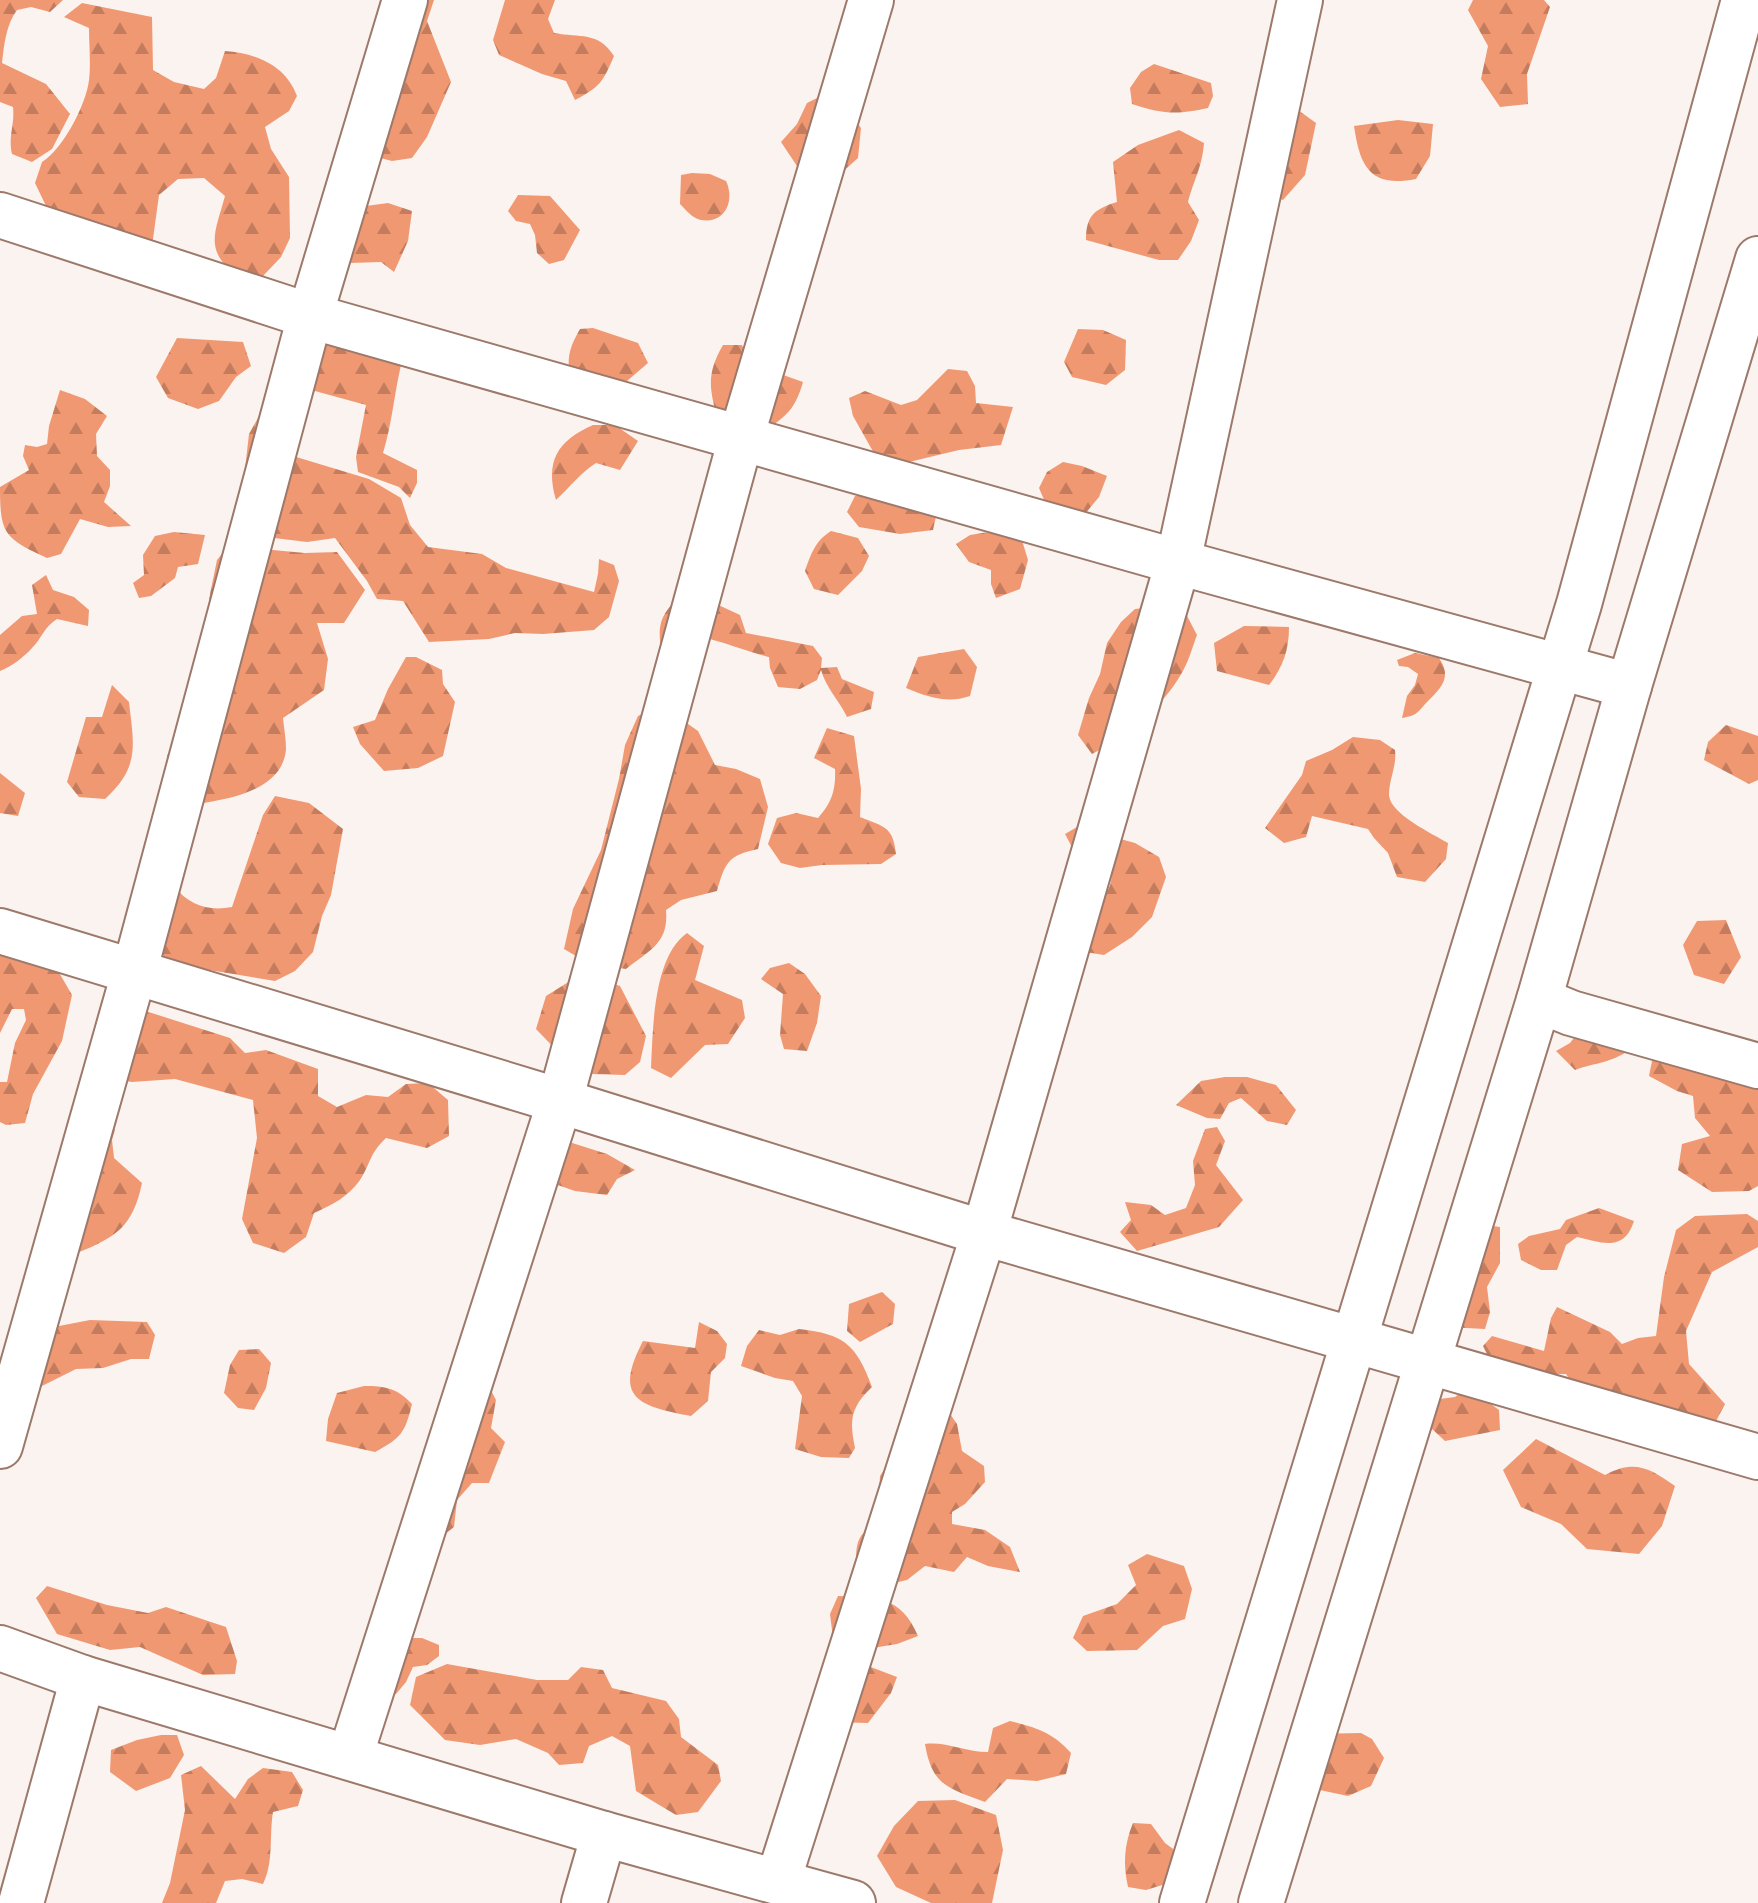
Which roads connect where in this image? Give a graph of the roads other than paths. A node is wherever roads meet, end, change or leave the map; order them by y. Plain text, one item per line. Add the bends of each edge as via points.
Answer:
1 (405, 0) edge
2 (871, 0) edge
3 (1300, 0) edge
4 (1739, 6) edge
5 (0, 215) edge
6 (1758, 259) edge
7 (310, 316) junction
8 (741, 438) junction
9 (1178, 562) junction
10 (1558, 665) junction
11 (1629, 686) junction
12 (0, 931) edge
13 (134, 973) junction
14 (1539, 1000) junction
15 (1758, 1066) edge
16 (560, 1101) junction
17 (984, 1233) junction
18 (1354, 1339) junction
19 (1427, 1363) junction
20 (0, 1446) edge
21 (1758, 1457) edge
22 (0, 1648) edge
23 (83, 1678) junction
24 (350, 1757) junction
25 (604, 1834) junction
26 (778, 1881) junction
27 (21, 1903) edge
28 (584, 1903) edge
29 (853, 1903) edge
30 (1182, 1903) edge
31 (1261, 1903) edge

1 - 7 street
2 - 8 street
3 - 9 street
4 - 10 street via 1579,604
5 - 7 street
6 - 11 street
7 - 8 street
7 - 13 street
8 - 9 street
8 - 16 street
9 - 10 street
9 - 17 street
10 - 11 street
10 - 18 street
11 - 14 street
12 - 13 street
13 - 16 street
13 - 20 street
14 - 15 street
14 - 19 street
16 - 17 street
16 - 24 street
17 - 18 street
17 - 26 street
18 - 19 street
18 - 30 street
19 - 21 street
19 - 31 street
22 - 23 street
23 - 24 street
23 - 27 street
24 - 25 street
25 - 26 street
25 - 28 street
26 - 29 street

